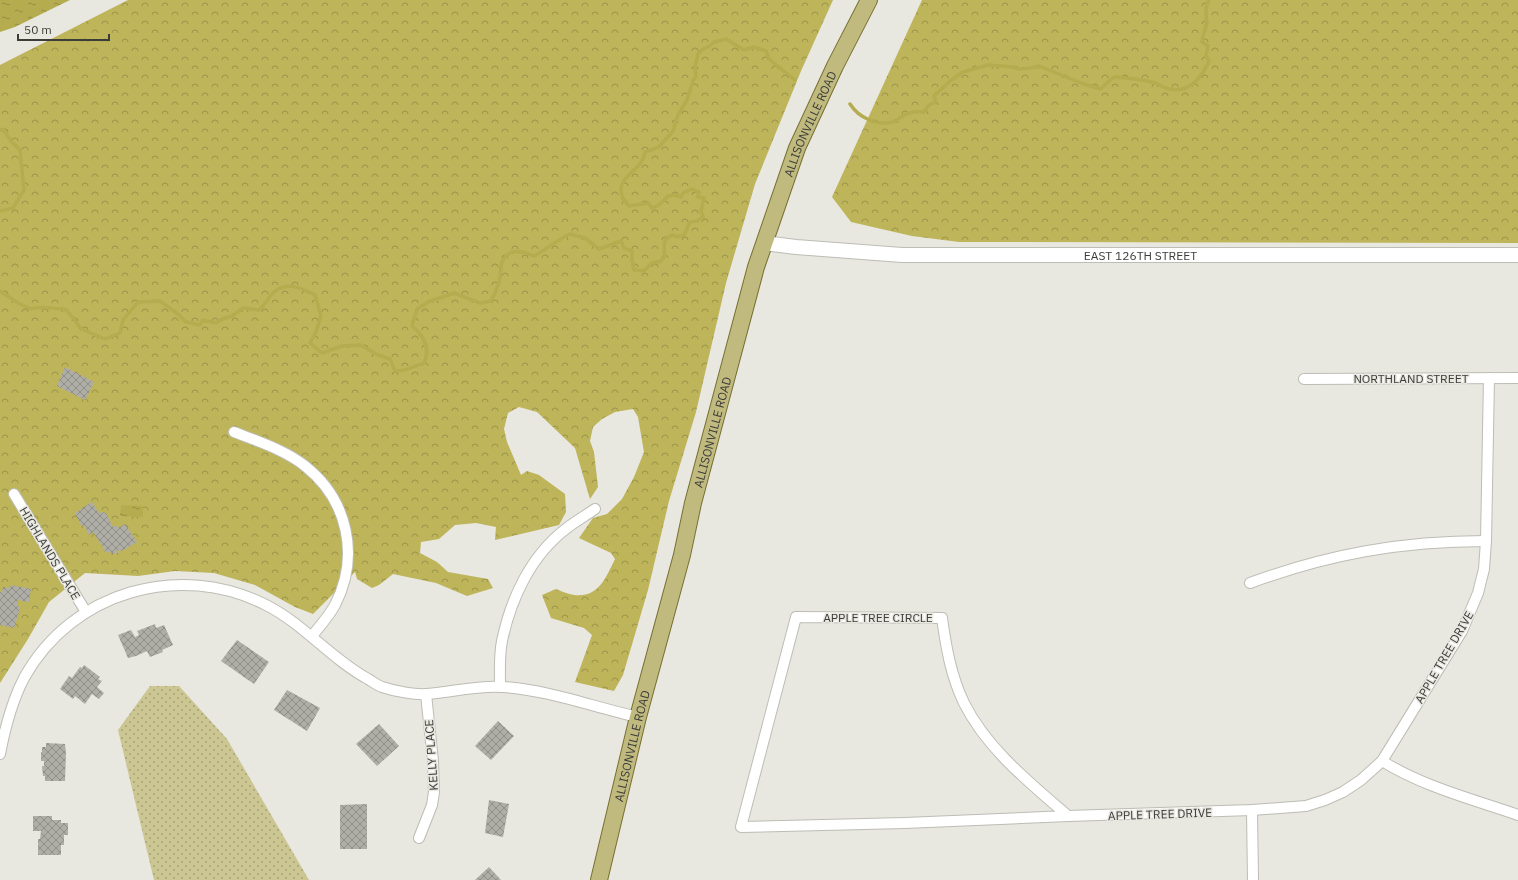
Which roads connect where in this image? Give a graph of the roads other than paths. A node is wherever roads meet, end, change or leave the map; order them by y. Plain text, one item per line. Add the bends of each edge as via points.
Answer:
1 (869, 0) edge
2 (764, 243) junction
3 (1518, 255) edge
4 (1304, 378) dead end
5 (1489, 378) junction
6 (1518, 378) edge
7 (234, 432) dead end
8 (14, 494) dead end
9 (595, 509) dead end
10 (1486, 541) junction
11 (1250, 583) dead end
12 (86, 612) junction
13 (312, 636) junction
14 (500, 687) junction
15 (426, 694) junction
16 (638, 718) junction
17 (0, 754) edge
18 (1382, 761) junction
19 (1252, 810) junction
20 (1518, 815) edge
21 (1068, 816) junction
22 (419, 838) dead end
23 (599, 880) edge
24 (1253, 880) edge

1 - 2 main road, ALLISONVILLE ROAD via 797,148
2 - 3 main road, EAST 126TH STREET via 902,255
2 - 16 main road, ALLISONVILLE ROAD
4 - 5 street, NORTHLAND STREET
5 - 6 street, NORTHLAND STREET
5 - 10 street, APPLE TREE DRIVE
7 - 13 street via 304,464 330,493 342,517 348,550 345,580 334,606
8 - 12 street, HIGHLANDS PLACE
9 - 14 street via 566,529 548,546 521,585 502,642
10 - 11 street via 1420,543 1359,551 1298,566
10 - 18 street, APPLE TREE DRIVE via 1482,578 1468,619
12 - 13 street via 109,599 147,588 166,585 209,586 241,594 268,606
12 - 17 street via 54,638 24,678 12,705
13 - 15 street via 358,674 382,686
14 - 15 street
14 - 16 street via 533,690
15 - 22 street, KELLY PLACE via 434,792 432,805
16 - 23 main road, ALLISONVILLE ROAD
18 - 19 street, APPLE TREE DRIVE via 1353,786 1325,800 1296,808
18 - 20 street via 1426,784
19 - 21 street, APPLE TREE DRIVE
19 - 24 street
21 - 21 street, APPLE TREE CIRCLE via 1009,762 976,723 964,703 952,671 942,618 796,617 741,827

